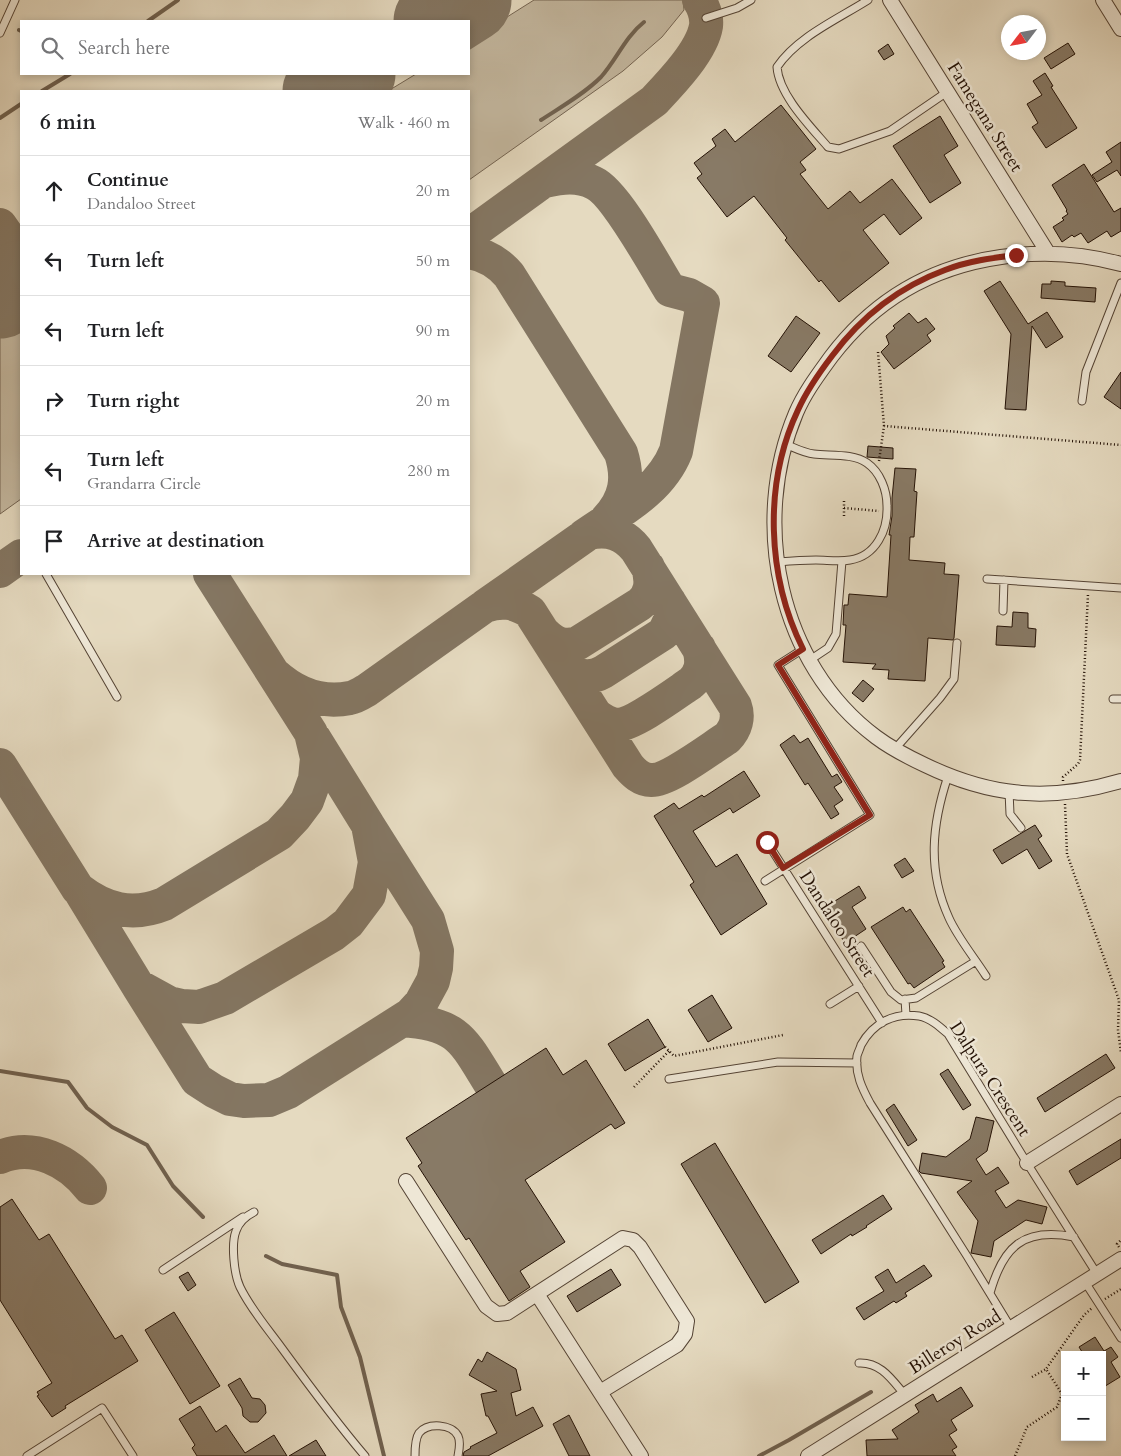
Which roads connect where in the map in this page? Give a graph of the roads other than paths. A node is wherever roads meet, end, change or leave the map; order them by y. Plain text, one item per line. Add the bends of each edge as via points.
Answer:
1 (15, 0) edge
2 (751, 0) edge
3 (868, 0) edge
4 (890, 0) edge
5 (1103, 0) edge
6 (706, 18) dead end
7 (1121, 29) edge
8 (0, 33) edge
9 (947, 92) junction
10 (1048, 253) junction
11 (1121, 264) edge
12 (1121, 283) edge
13 (1082, 401) dead end
14 (785, 444) junction
15 (842, 561) junction
16 (777, 562) junction
17 (47, 575) edge
18 (987, 579) dead end
19 (1004, 580) junction
20 (1121, 588) edge
21 (1003, 611) dead end
22 (958, 643) dead end
23 (807, 655) junction
24 (117, 697) dead end
25 (894, 750) junction
26 (948, 776) junction
27 (1121, 781) edge
28 (1009, 791) junction
29 (1021, 828) dead end
30 (767, 842) dead end
31 (783, 868) junction
32 (765, 880) dead end
33 (861, 946) dead end
34 (976, 961) junction
35 (986, 976) dead end
36 (859, 986) junction
37 (905, 1000) junction
38 (830, 1004) dead end
39 (906, 1015) junction
40 (882, 1023) junction
41 (857, 1063) junction
42 (669, 1079) dead end
43 (1121, 1104) edge
44 (1027, 1163) junction
45 (406, 1181) dead end
46 (254, 1212) dead end
47 (246, 1216) junction
48 (1074, 1237) junction
49 (1121, 1259) edge
50 (163, 1270) dead end
51 (1097, 1274) junction
52 (1085, 1282) junction
53 (990, 1293) junction
54 (537, 1294) junction
55 (1011, 1328) junction
56 (1121, 1338) edge
57 (859, 1363) dead end
58 (600, 1392) junction
59 (905, 1395) junction
60 (27, 1456) edge
61 (133, 1456) edge
62 (364, 1456) edge
63 (415, 1456) edge
64 (458, 1456) edge
65 (641, 1456) edge
66 (808, 1456) edge

1 - 8 lane
2 - 6 lane
3 - 9 lane via 799,43 776,66 785,93 828,147 839,149 890,131
4 - 9 street, Famegana Street
5 - 7 street
9 - 10 street, Famegana Street
10 - 11 street via 1074,254
10 - 14 street via 967,263 907,288 880,306 848,335 816,377 797,412
12 - 13 lane via 1086,372
14 - 15 lane via 813,454 865,461 886,490 888,511 883,533 874,547 859,557
14 - 16 street via 774,502
15 - 16 lane
15 - 23 lane via 834,640 828,648
16 - 23 street via 788,612
17 - 24 lane
18 - 19 lane
19 - 20 lane
19 - 21 lane
22 - 25 lane via 954,679
23 - 25 street via 848,712
23 - 31 lane via 778,665 870,815
25 - 26 street
26 - 28 street
26 - 34 lane via 936,822 935,875 950,920
27 - 28 street via 1082,792 1035,794
28 - 29 lane via 1010,814
30 - 31 lane, Dandaloo Street
31 - 32 lane
31 - 36 lane, Dandaloo Street
33 - 37 lane via 890,992
34 - 35 lane
34 - 37 lane via 916,998
36 - 38 lane
36 - 40 lane, Dandaloo Street
37 - 39 lane
39 - 40 lane
39 - 44 lane, Dalpura Crescent via 934,1022 948,1034
40 - 41 lane via 872,1028 865,1039 857,1054
41 - 42 lane via 778,1062
41 - 53 lane via 861,1084 870,1103
43 - 44 street
44 - 48 lane, Dalpura Crescent
45 - 54 street via 486,1306 497,1314 506,1313
46 - 47 lane
47 - 50 lane
47 - 62 lane via 236,1231 233,1258 239,1286 338,1425
48 - 51 lane, Dalpura Crescent
48 - 53 lane via 1047,1234 1017,1244 1005,1256
49 - 51 street, Billeroy Road
51 - 52 street, Billeroy Road
52 - 55 street, Billeroy Road
52 - 56 lane
53 - 55 lane
54 - 58 street
54 - 58 street via 623,1238 633,1240 649,1259 687,1321 685,1334 677,1345
55 - 59 street, Billeroy Road
57 - 59 lane via 878,1366
58 - 65 street
59 - 66 street, Billeroy Road
60 - 61 lane via 102,1408
63 - 64 lane via 419,1433 436,1426 456,1433 459,1438

